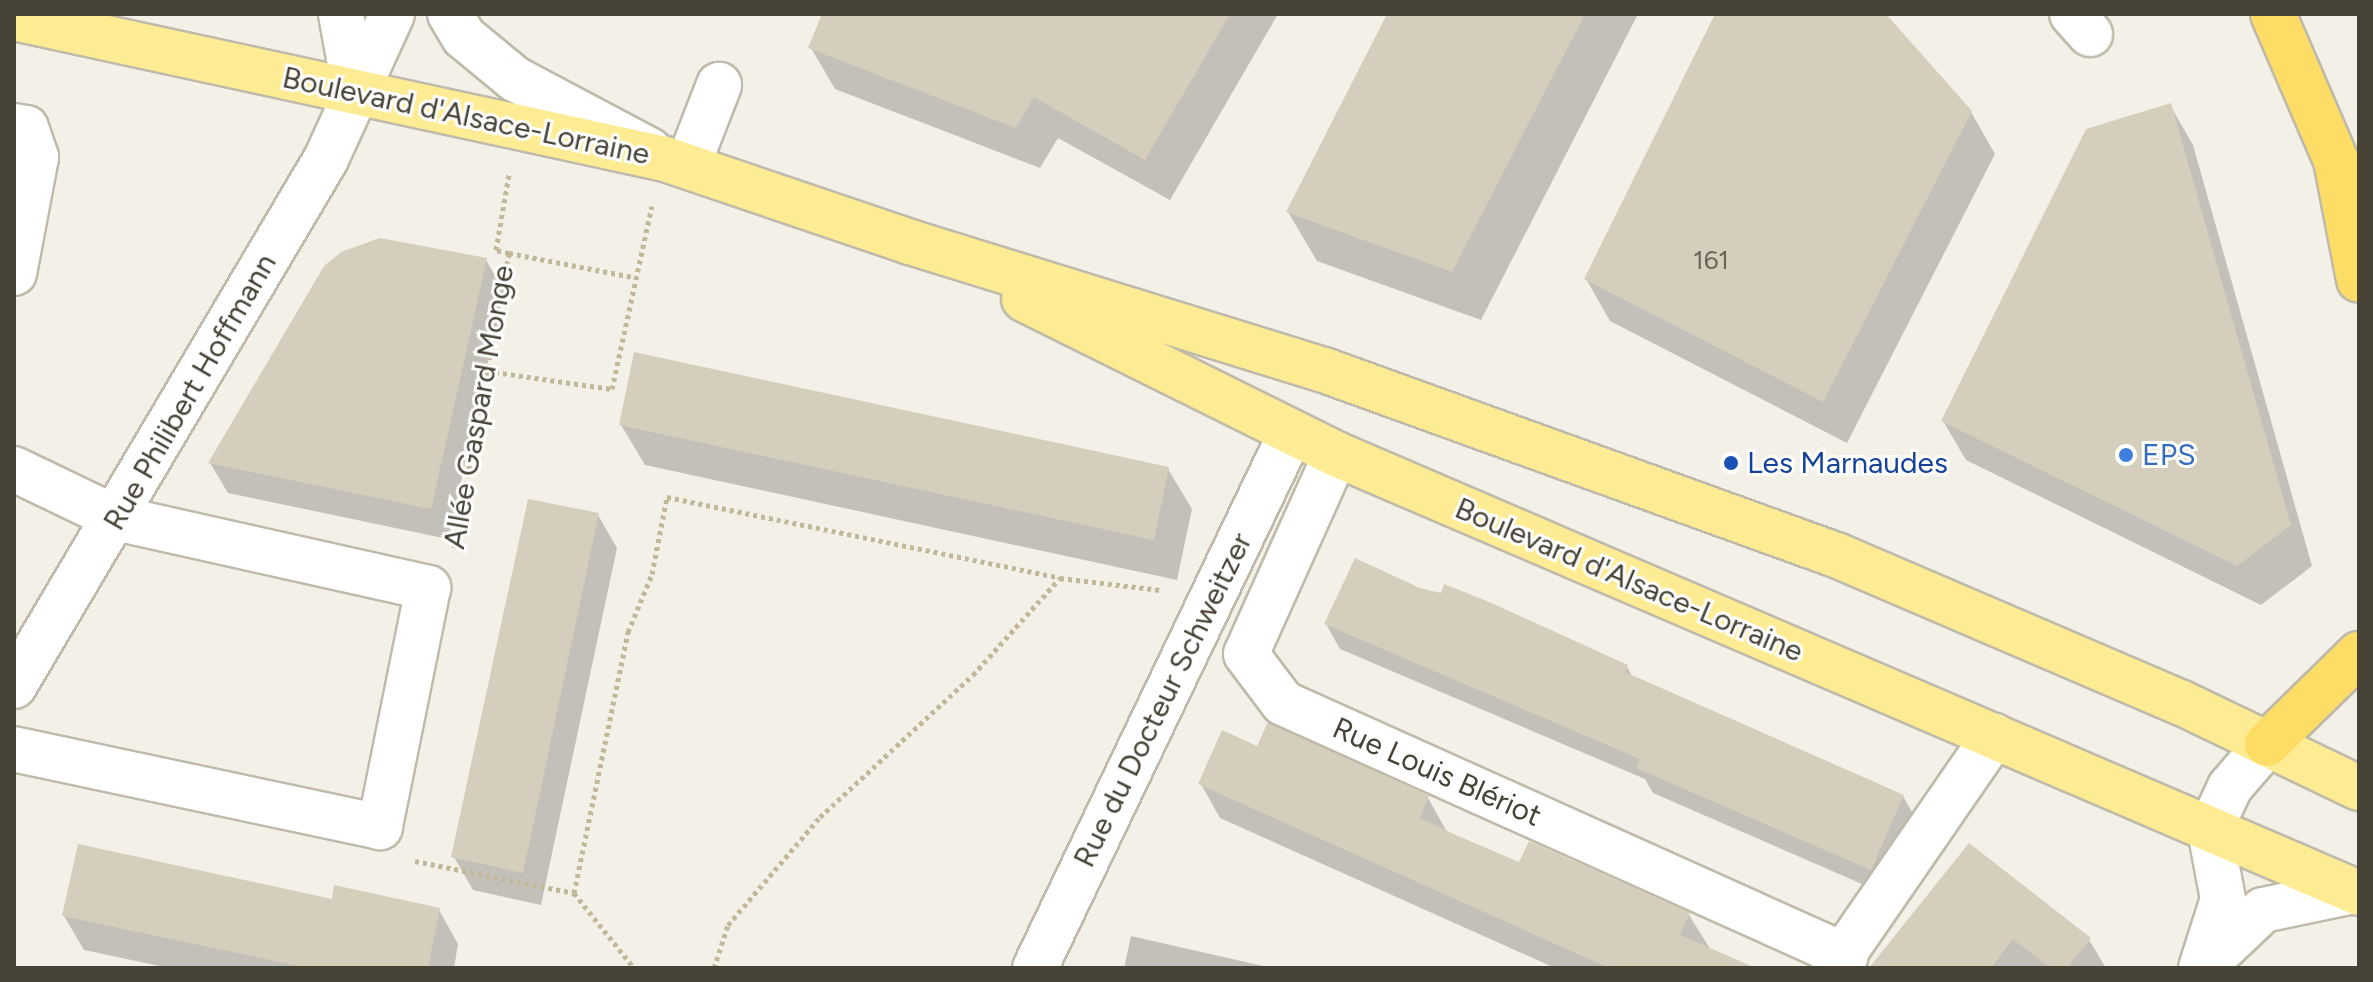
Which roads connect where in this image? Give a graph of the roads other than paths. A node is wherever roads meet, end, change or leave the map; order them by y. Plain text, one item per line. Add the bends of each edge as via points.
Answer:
1 (341, 14) edge
2 (392, 14) edge
3 (450, 14) edge
4 (2273, 14) edge
5 (22, 17) edge
6 (719, 85) dead end
7 (355, 91) junction
8 (14, 126) edge
9 (676, 162) junction
10 (910, 242) junction
11 (14, 273) edge
12 (2359, 280) edge
13 (1291, 433) junction
14 (1336, 454) junction
15 (14, 469) edge
16 (116, 518) junction
17 (2359, 654) edge
18 (14, 686) edge
19 (1994, 736) junction
20 (2267, 744) junction
21 (14, 749) edge
22 (2359, 788) edge
23 (2210, 830) junction
24 (2357, 892) edge
25 (1840, 962) edge
26 (1035, 968) edge
27 (2202, 968) edge

1 - 7 street
2 - 7 street, Rue Philibert Hoffmann
3 - 9 street via 464,37 515,79
4 - 12 highway via 2336,160
5 - 7 main road, Boulevard d'Alsace-Lorraine
6 - 9 street
7 - 9 main road, Boulevard d'Alsace-Lorraine
7 - 16 street, Rue Philibert Hoffmann via 326,159
8 - 11 street via 26,128 36,157
9 - 10 main road, Boulevard d'Alsace-Lorraine
10 - 13 main road, Boulevard d'Alsace-Lorraine
10 - 20 main road, Boulevard d'Alsace-Lorraine via 1324,370 1683,495 1836,555
13 - 14 main road, Boulevard d'Alsace-Lorraine
13 - 26 street, Rue du Docteur Schweitzer
14 - 19 main road, Boulevard d'Alsace-Lorraine
14 - 25 street, Rue Louis Blériot via 1246,654 1283,703
15 - 16 street
16 - 18 street, Rue Philibert Hoffmann
16 - 21 street, Allée Gaspard Monge via 428,588 380,827
17 - 20 highway
19 - 23 main road, Boulevard d'Alsace-Lorraine
19 - 25 street, Rue Louis Blériot
20 - 22 main road, Boulevard d'Alsace-Lorraine
20 - 23 street via 2230,787
23 - 24 main road, Boulevard d'Alsace-Lorraine
23 - 27 street via 2223,899
24 - 27 street via 2263,910

